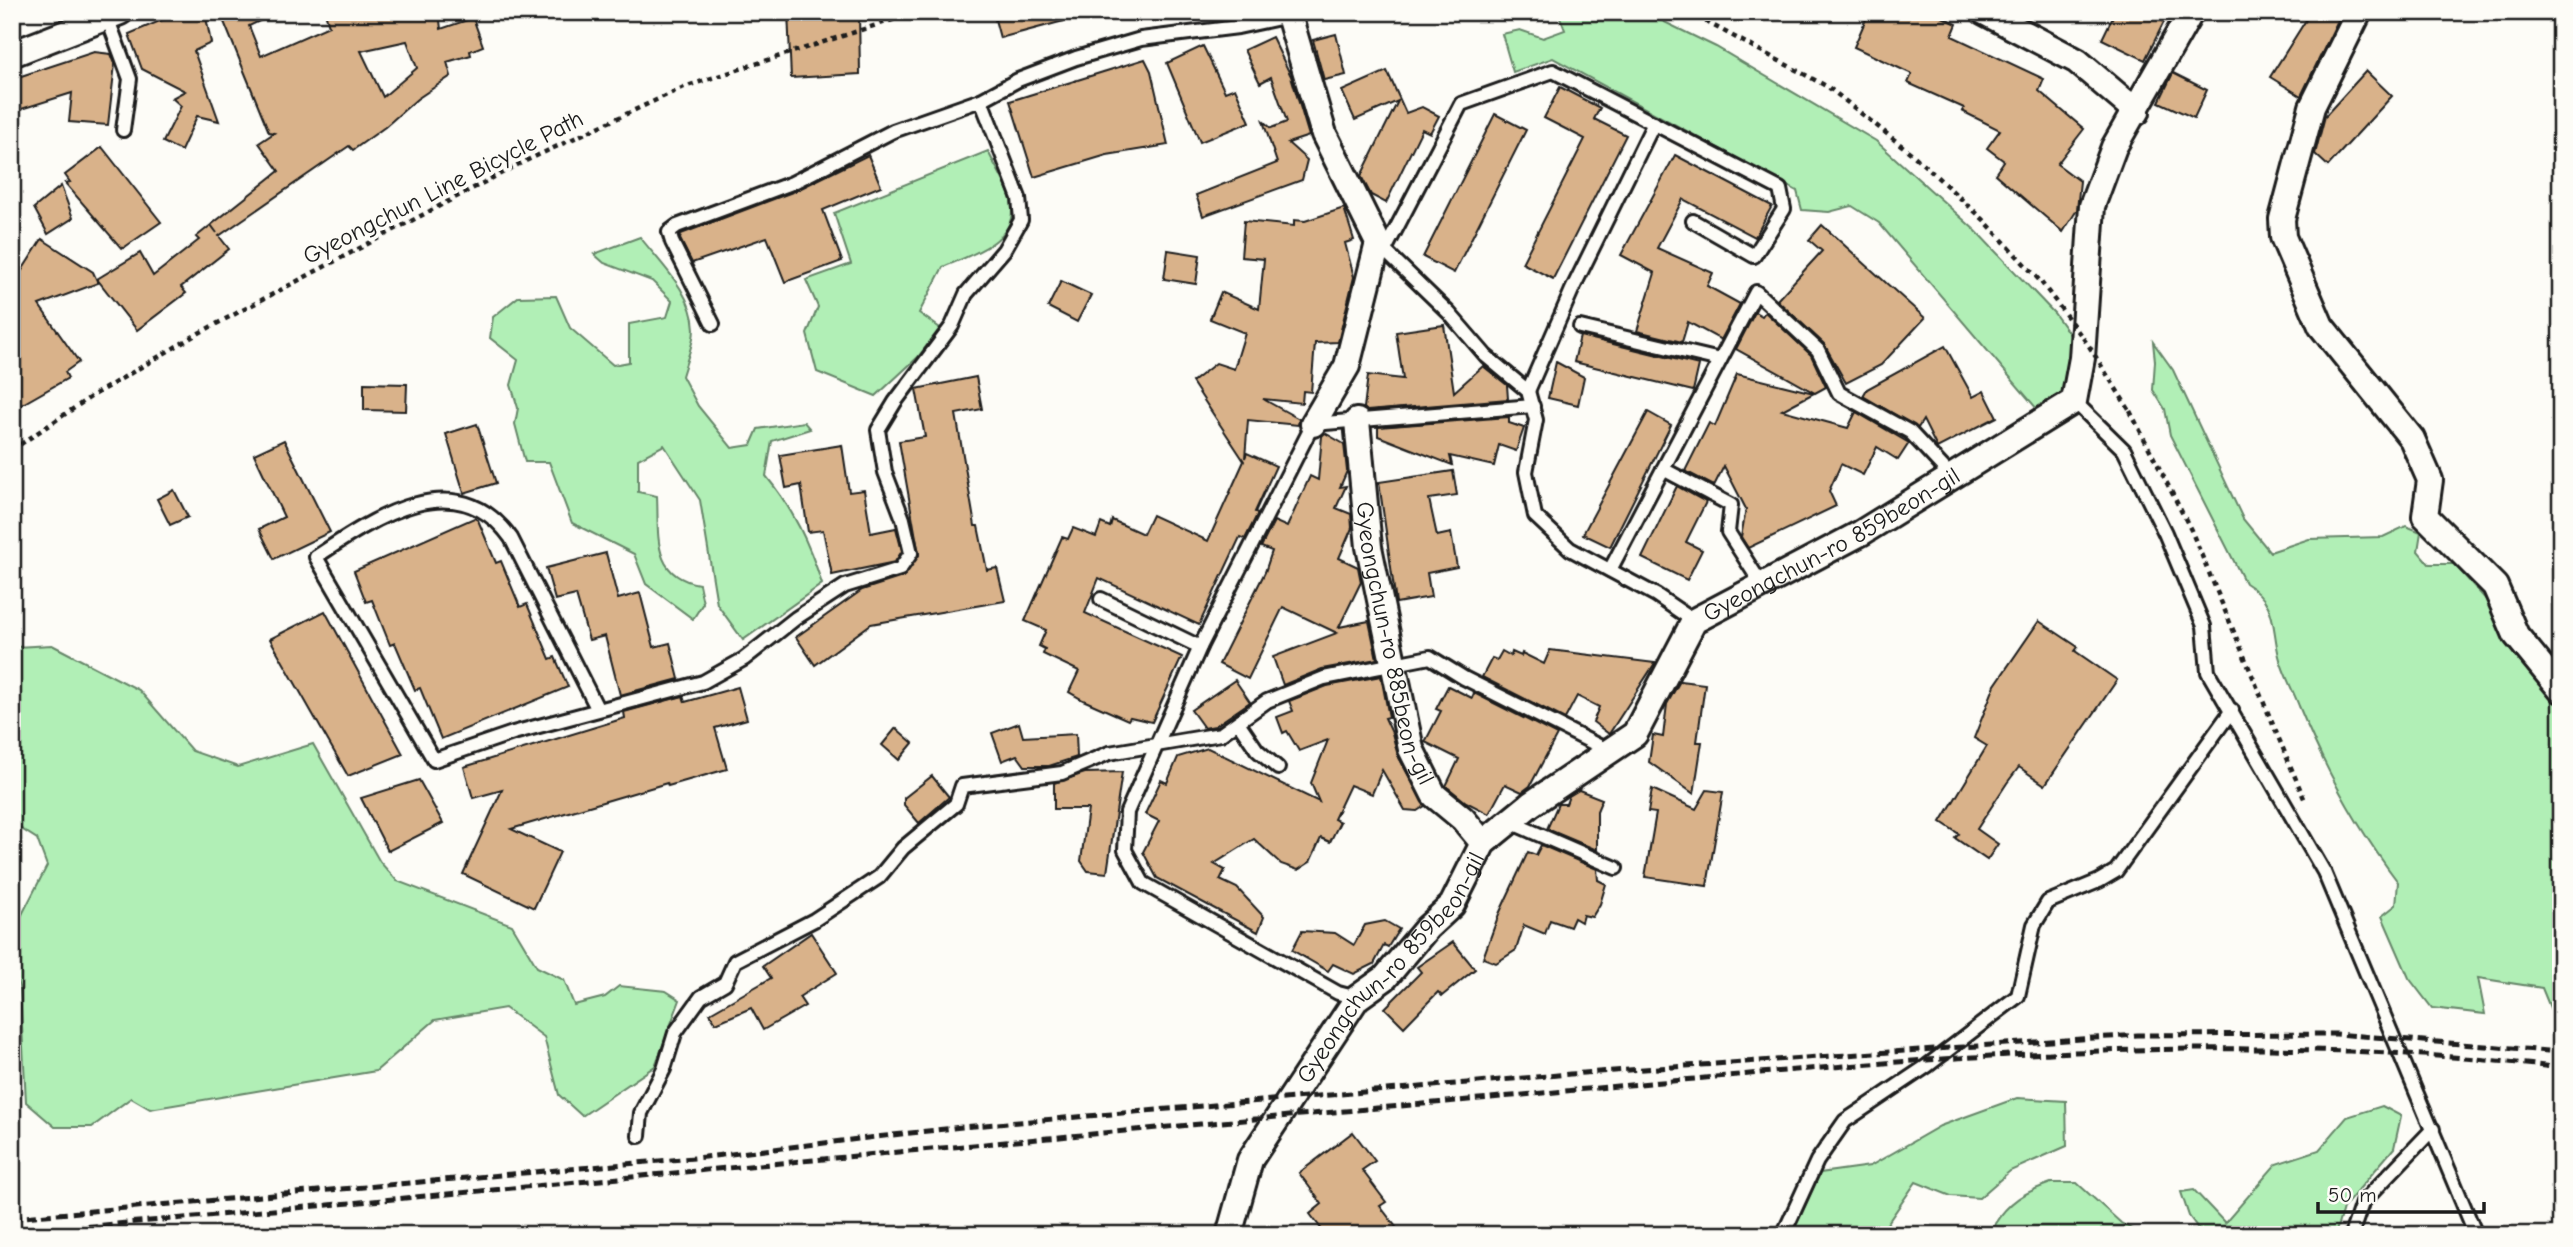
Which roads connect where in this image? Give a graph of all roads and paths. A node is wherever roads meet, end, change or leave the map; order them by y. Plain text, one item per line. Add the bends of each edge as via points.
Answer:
1 (917, 12) edge
2 (1688, 12) edge
3 (1984, 12) edge
4 (2191, 12) edge
5 (2359, 12) edge
6 (1289, 14) edge
7 (113, 15) edge
8 (12, 54) edge
9 (981, 100) junction
10 (2137, 112) junction
11 (1654, 123) junction
12 (123, 130) dead end
13 (1693, 221) dead end
14 (1381, 247) junction
15 (713, 324) dead end
16 (1580, 327) dead end
17 (1720, 360) junction
18 (1528, 391) junction
19 (2074, 401) junction
20 (1532, 406) junction
21 (2130, 411) dead end
22 (1357, 421) junction
23 (1314, 424) junction
24 (12, 450) edge
25 (1663, 469) junction
26 (1952, 477) junction
27 (1610, 570) junction
28 (1762, 585) junction
29 (1101, 598) dead end
30 (1694, 621) junction
31 (1200, 647) junction
32 (1393, 662) junction
33 (2561, 690) edge
34 (597, 708) junction
35 (2232, 710) junction
36 (1238, 722) junction
37 (1156, 747) junction
38 (1609, 751) junction
39 (1278, 768) dead end
40 (1509, 821) junction
41 (1483, 843) junction
42 (1616, 869) dead end
43 (1357, 998) junction
44 (2433, 1129) junction
45 (639, 1136) dead end
46 (1229, 1235) edge
47 (1783, 1235) edge
48 (2351, 1235) edge
49 (2476, 1235) edge

1 - 24 path, Gyeongchun Line Bicycle Path via 684,87 517,165 199,333
2 - 21 path, bridge via 1828,87 1911,153 1983,219 2041,282
3 - 10 street via 2077,61
4 - 10 street
5 - 33 street via 2312,107 2282,219 2283,237 2321,326 2412,439 2430,480 2426,516 2495,586 2516,635
6 - 9 lane via 1238,27 1141,39 1018,80
6 - 14 street via 1324,134
7 - 8 street
7 - 12 lane via 130,79
9 - 15 lane via 894,131 792,183 669,232
9 - 34 lane via 1019,198 1021,220 1004,250 966,294 952,326 878,430 885,472 911,553 900,569 845,586 744,660 703,682
10 - 19 street via 2114,147 2092,206 2082,358
11 - 13 lane via 1780,189 1784,209 1754,256
11 - 14 lane via 1553,71 1461,104
11 - 18 lane
14 - 18 lane via 1486,356
14 - 23 street via 1347,366
16 - 17 lane
17 - 25 lane
17 - 26 lane via 1756,292 1818,350 1839,393 1910,432
18 - 20 lane
19 - 26 street, Gyeongchun-ro 859beon-gil
19 - 35 lane via 2124,450 2204,626 2208,673
20 - 22 lane
20 - 27 lane via 1536,420 1526,472 1535,516 1570,549
22 - 23 lane
22 - 32 street, Gyeongchun-ro 885beon-gil via 1369,547
23 - 31 lane
25 - 27 lane
25 - 28 lane via 1731,505 1728,532
26 - 28 street, Gyeongchun-ro 859beon-gil
27 - 30 lane
28 - 30 street, Gyeongchun-ro 859beon-gil
29 - 31 lane
30 - 38 street, Gyeongchun-ro 859beon-gil via 1635,734
31 - 37 lane
32 - 36 lane via 1324,678 1267,701
32 - 38 lane via 1430,656
32 - 41 street, Gyeongchun-ro 885beon-gil via 1411,749 1434,795
34 - 34 lane via 433,760 316,556 395,512 435,500 466,501 499,521 511,538
35 - 44 lane via 2323,872
35 - 47 lane via 2116,870 2048,902 2034,925 2018,996 1845,1121 1817,1161
36 - 37 lane via 1221,734
36 - 39 lane via 1257,750
37 - 43 lane via 1127,813 1125,850 1143,883 1338,993
37 - 45 lane via 1110,752 1062,773 962,786 956,804 903,848 879,877 814,920 735,961 725,983 701,997 674,1033 664,1069 641,1113
38 - 40 street, Gyeongchun-ro 859beon-gil
40 - 41 street, Gyeongchun-ro 859beon-gil
40 - 42 lane
41 - 43 street, Gyeongchun-ro 859beon-gil via 1452,905 1385,978
43 - 46 street, Gyeongchun-ro 859beon-gil via 1250,1160
44 - 48 lane via 2362,1203
44 - 49 lane

